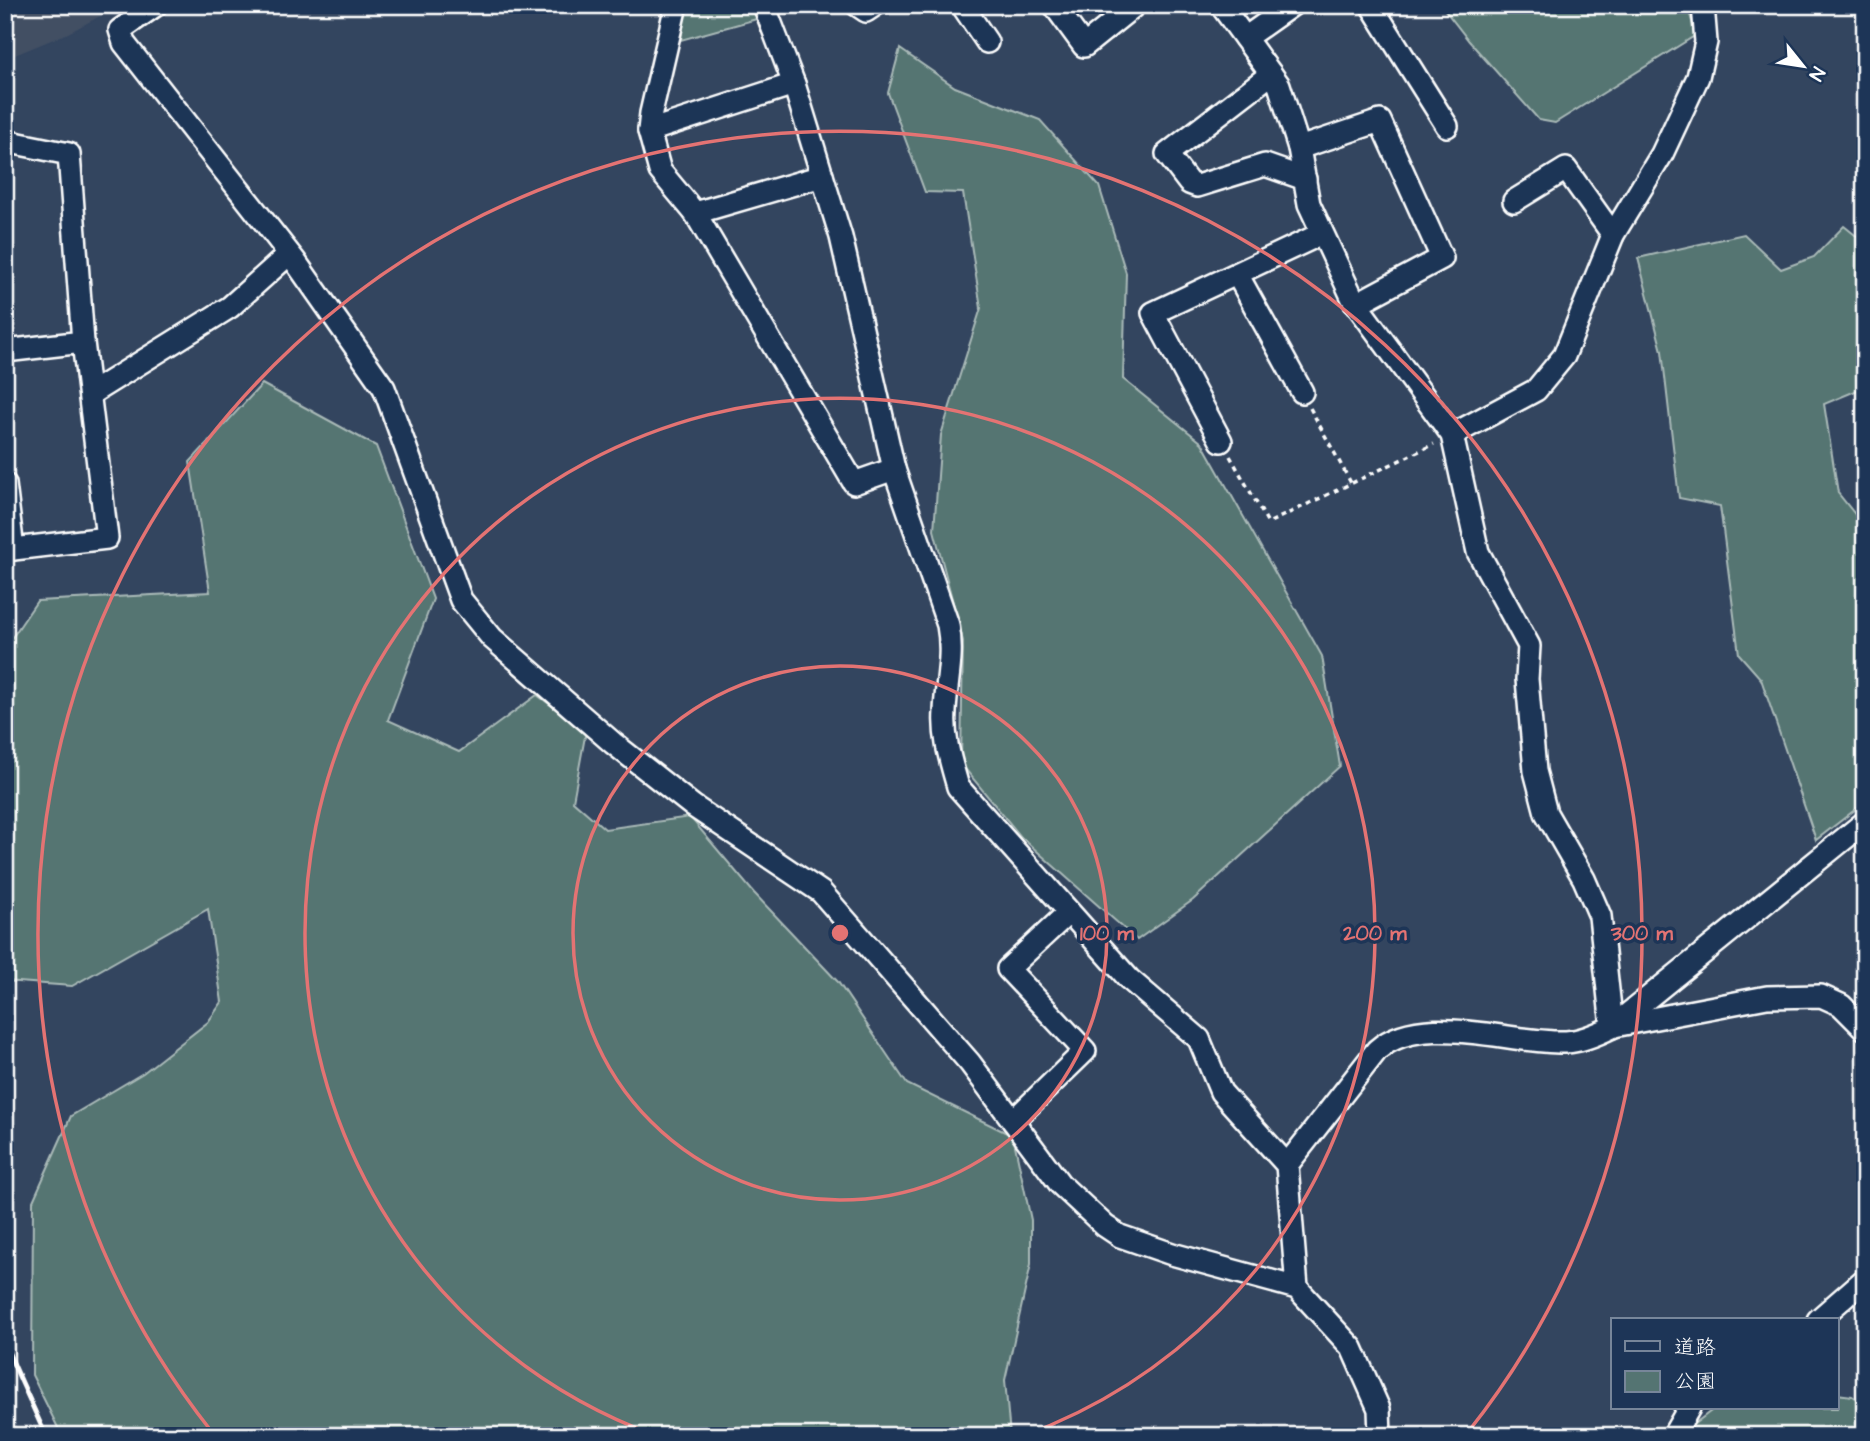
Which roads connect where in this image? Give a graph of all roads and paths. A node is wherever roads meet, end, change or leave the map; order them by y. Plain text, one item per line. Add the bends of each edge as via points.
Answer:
1 (156, 5) edge
2 (676, 5) edge
3 (764, 5) edge
4 (857, 5) edge
5 (875, 5) edge
6 (962, 5) edge
7 (1054, 5) edge
8 (1135, 5) edge
9 (1221, 5) edge
10 (1292, 5) edge
11 (1371, 5) edge
12 (1703, 5) edge
13 (1245, 38) junction
14 (987, 41) dead end
15 (1271, 74) junction
16 (794, 84) junction
17 (1447, 126) dead end
18 (649, 131) junction
19 (5, 141) edge
20 (1299, 148) junction
21 (822, 176) junction
22 (1305, 179) junction
23 (1514, 201) dead end
24 (695, 213) junction
25 (1321, 234) junction
26 (1613, 235) junction
27 (289, 254) junction
28 (1237, 274) junction
29 (1356, 303) junction
30 (83, 342) junction
31 (5, 351) edge
32 (1302, 393) joint
33 (90, 394) junction
34 (1452, 435) junction
35 (1222, 441) joint
36 (894, 469) junction
37 (5, 484) edge
38 (1351, 484) junction
39 (9, 549) edge
40 (1865, 822) edge
41 (1069, 912) junction
42 (1612, 1027) junction
43 (1865, 1029) edge
44 (1013, 1121) junction
45 (1287, 1165) junction
46 (1865, 1279) edge
47 (1297, 1288) junction
48 (1820, 1318) edge
49 (1688, 1410) edge
50 (1380, 1436) edge
51 (1673, 1436) edge

1 - 27 street via 120,30 124,43
2 - 18 street
3 - 16 street
4 - 5 street via 866,10
6 - 14 street
7 - 8 street via 1084,46
9 - 13 street
10 - 13 street
11 - 17 street
12 - 26 street via 1706,42 1698,77 1662,153
13 - 15 street
15 - 20 street via 1279,85
15 - 22 street via 1167,154 1197,187 1265,165
16 - 18 street
16 - 21 street
18 - 24 street via 660,171
19 - 30 street via 69,154
20 - 22 street
20 - 29 street via 1380,121 1442,258
21 - 24 street
21 - 36 street via 841,237
22 - 25 street
23 - 26 street via 1566,169
24 - 36 street via 854,482
25 - 28 street
25 - 29 street
26 - 34 street via 1564,356 1536,390
27 - 33 street via 230,307
27 - 44 street via 384,388 461,600 492,638 693,806 821,892 970,1063
28 - 32 street
28 - 35 street via 1153,313
29 - 34 street
30 - 31 street
30 - 33 street
32 - 38 path
33 - 39 street via 107,538
34 - 38 path
34 - 42 street via 1478,552 1529,646 1527,679 1535,771 1546,813 1600,916
35 - 38 path via 1268,523
36 - 41 street via 953,649 944,713 958,787
37 - 39 street
40 - 42 street
41 - 44 street via 1008,969 1085,1051
41 - 45 street via 1129,979 1199,1040 1222,1091
42 - 43 street via 1767,997 1821,996 1841,1005
42 - 45 street via 1567,1042 1458,1032 1409,1031 1391,1037
44 - 47 street via 1060,1184 1120,1236
45 - 47 street
46 - 48 street
47 - 50 street via 1352,1348 1379,1409
49 - 51 street

